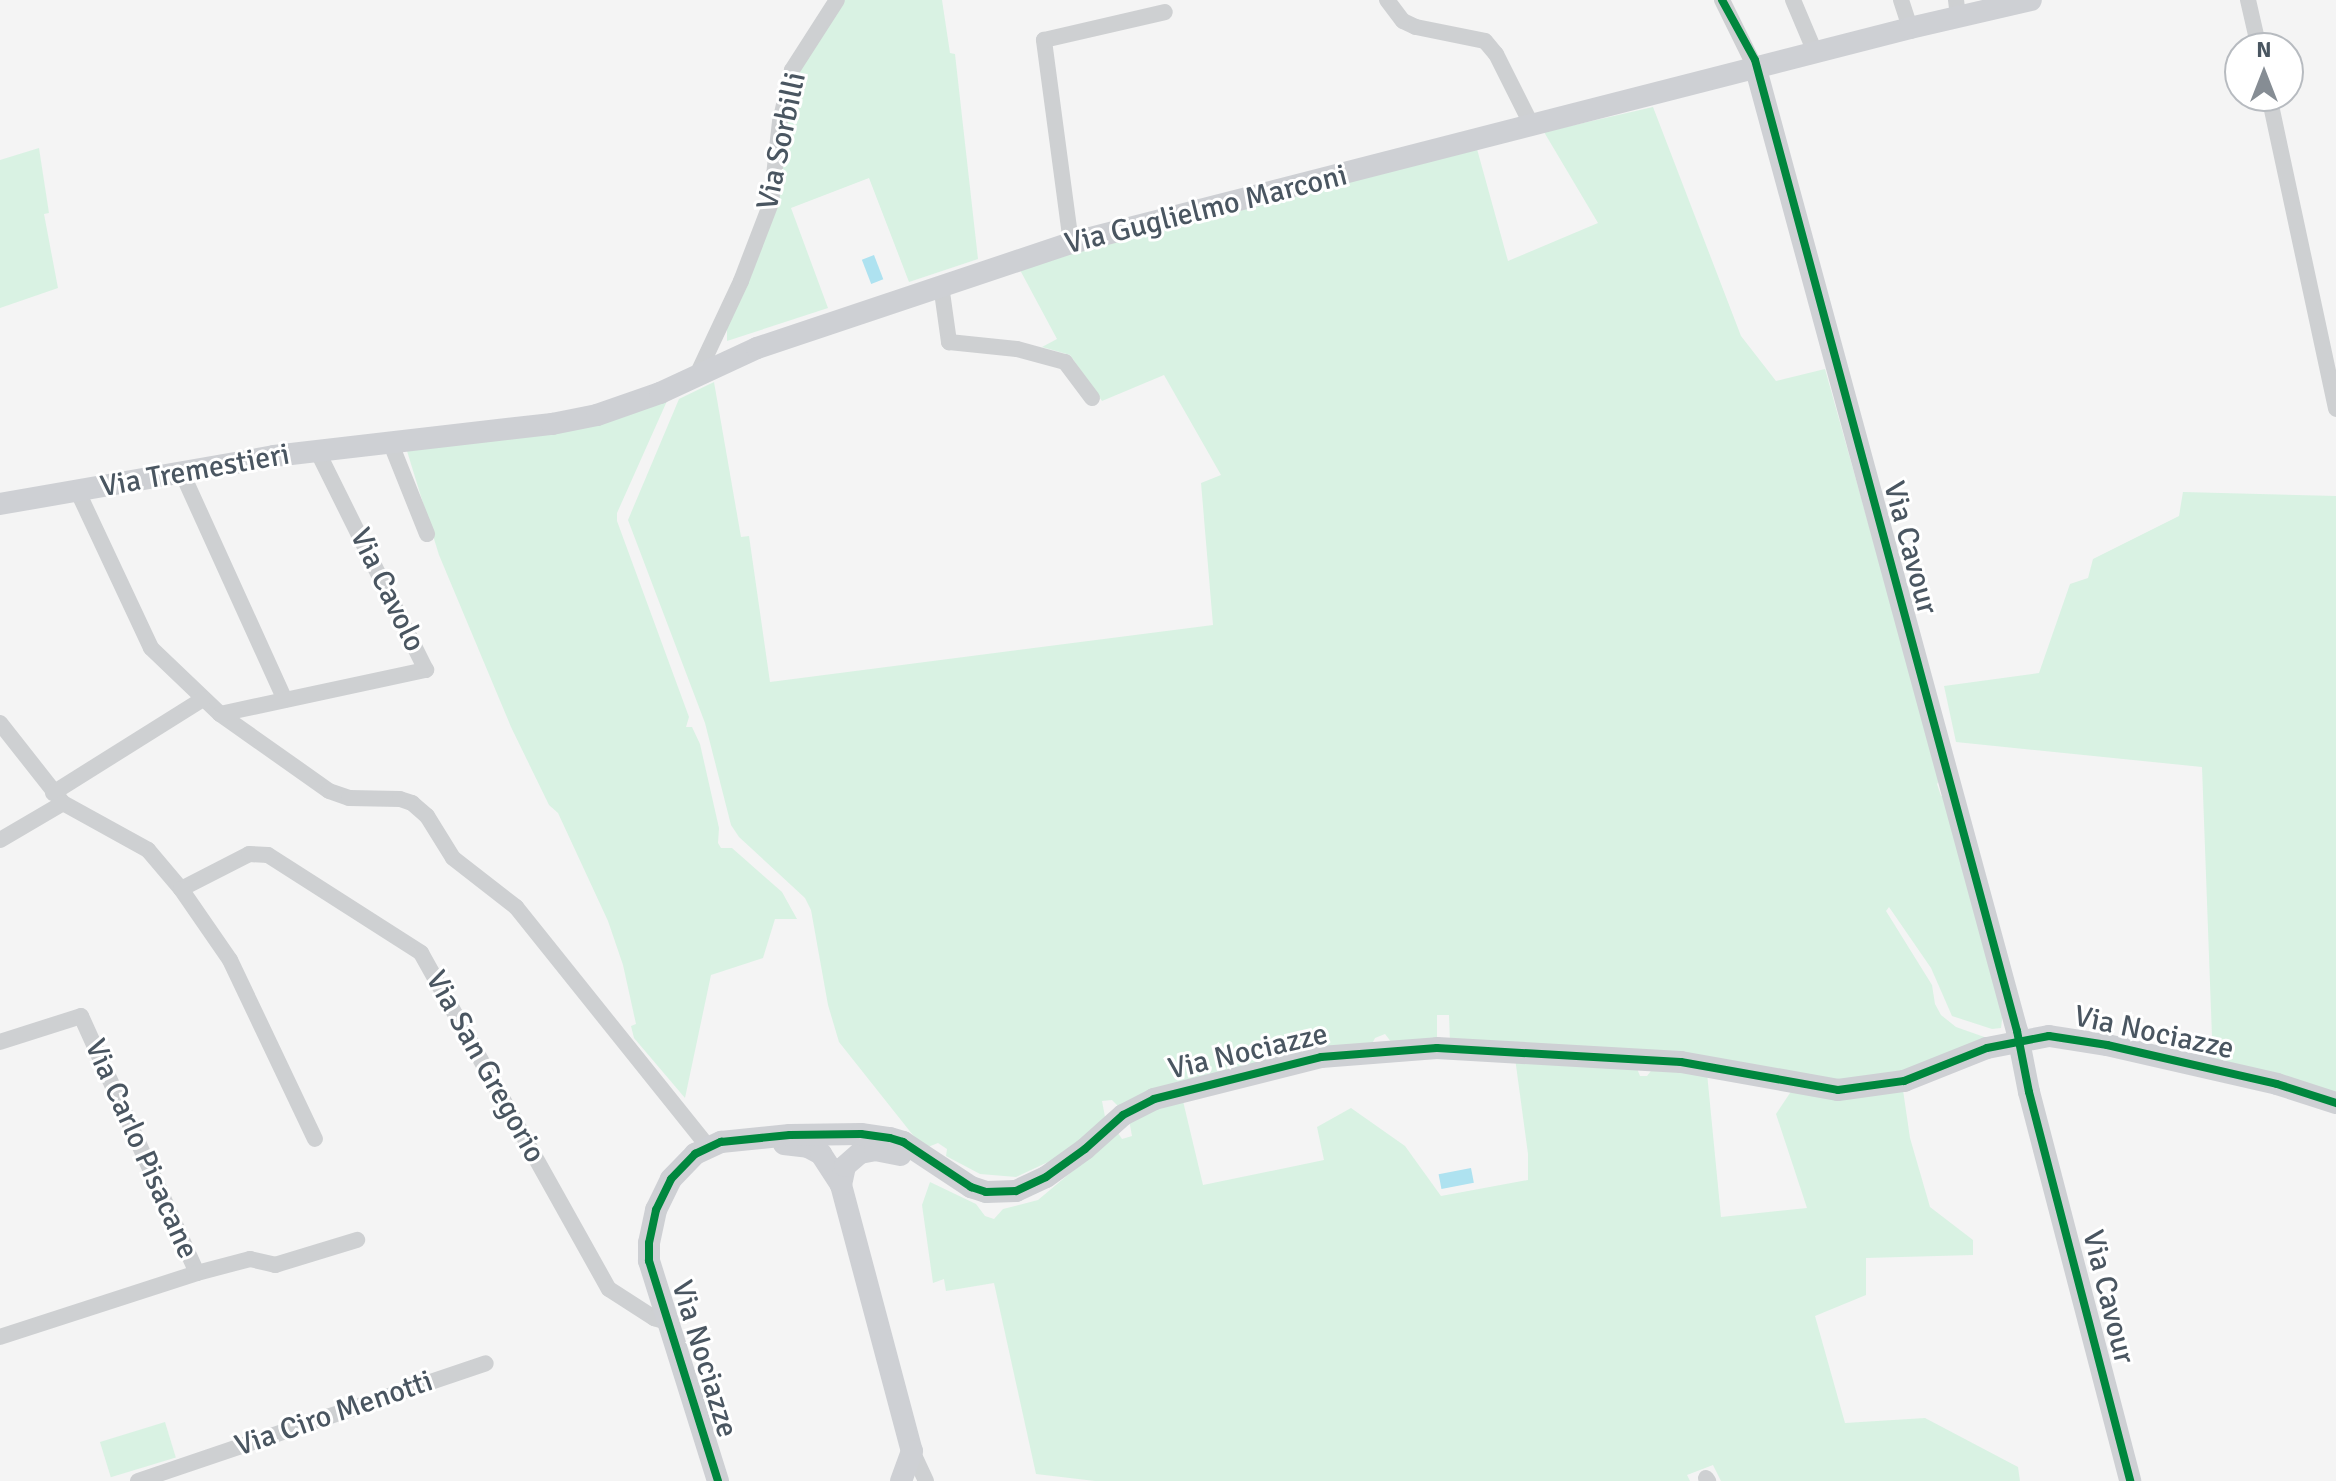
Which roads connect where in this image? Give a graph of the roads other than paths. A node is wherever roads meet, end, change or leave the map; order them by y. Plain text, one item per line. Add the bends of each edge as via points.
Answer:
1 (837, 0) edge
2 (1387, 0) edge
3 (1722, 0) edge
4 (1793, 0) edge
5 (1901, 0) edge
6 (2031, 0) edge
7 (2248, 0) edge
8 (1957, 8) edge
9 (1165, 12) dead end
10 (1910, 28) junction
11 (2255, 32) edge
12 (1815, 52) junction
13 (1756, 69) junction
14 (2272, 112) edge
15 (1532, 126) junction
16 (1071, 243) junction
17 (941, 285) junction
18 (697, 375) junction
19 (1092, 398) dead end
20 (2336, 409) edge
21 (391, 444) junction
22 (317, 450) junction
23 (182, 473) junction
24 (78, 492) junction
25 (0, 504) edge
26 (427, 534) dead end
27 (203, 699) junction
28 (285, 700) junction
29 (220, 714) junction
30 (0, 723) edge
31 (58, 798) junction
32 (0, 840) edge
33 (181, 889) junction
34 (2019, 1039) junction
35 (0, 1042) edge
36 (2336, 1103) edge
37 (315, 1139) dead end
38 (763, 1140) junction
39 (708, 1147) junction
40 (929, 1162) junction
41 (841, 1185) junction
42 (357, 1240) dead end
43 (197, 1273) junction
44 (667, 1322) junction
45 (0, 1337) edge
46 (486, 1363) dead end
47 (912, 1451) junction
48 (715, 1477) edge
49 (138, 1481) edge
50 (901, 1481) edge
51 (926, 1481) edge
52 (2130, 1481) edge

1 - 18 street, Via Sorbilli via 792,70 771,203
2 - 15 street via 1403,21 1416,27 1485,41
3 - 13 street
4 - 12 street
5 - 10 street
6 - 8 street, Via Guglielmo Marconi
7 - 11 street
8 - 10 street, Via Guglielmo Marconi
9 - 16 street via 1044,40
10 - 12 street, Via Guglielmo Marconi
12 - 13 street, Via Guglielmo Marconi
13 - 15 street, Via Guglielmo Marconi
13 - 34 street, Via Cavour
14 - 20 street
15 - 16 street, Via Guglielmo Marconi
16 - 17 street, Via Guglielmo Marconi
17 - 18 street, Via Guglielmo Marconi via 757,348
17 - 19 street via 949,342 1017,349 1065,362
18 - 21 street, Via Guglielmo Marconi via 597,415
21 - 22 street, Via Tremestieri
21 - 26 street
22 - 23 street, Via Tremestieri
22 - 28 street, Via Cavolo via 426,670
23 - 24 street, Via Tremestieri
23 - 28 street
24 - 25 street, Via Tremestieri
24 - 27 street via 151,648
27 - 29 street
27 - 31 street
28 - 29 street, Via Cavolo
29 - 39 street via 329,791 349,798 400,799 427,816 453,858 516,907
30 - 31 street
31 - 32 street
31 - 33 street via 148,850
33 - 37 street via 230,960
33 - 44 street, Via San Gregorio via 249,854 268,855 421,953 609,1289
34 - 36 street, Via Nociazze via 2049,1036 2107,1045
34 - 40 street, Via Nociazze via 1904,1081 1838,1090 1632,1058 1437,1048 1344,1054 1136,1106 1046,1177 1016,1191 986,1192
34 - 52 street, Via Cavour via 2029,1048 2040,1124
35 - 43 street, Via Carlo Pisacane via 81,1016
38 - 39 street, Via Nociazze
38 - 40 street, Via Nociazze via 790,1135 879,1136 903,1142
38 - 41 street via 821,1154
39 - 44 street, Via Nociazze via 671,1179 653,1221 649,1261
40 - 41 street via 887,1151 860,1153 845,1166
41 - 47 street
42 - 43 street via 275,1265 250,1259
43 - 45 street
44 - 48 street, Via Nociazze
46 - 49 street, Via Ciro Menotti
47 - 50 street
47 - 51 street

